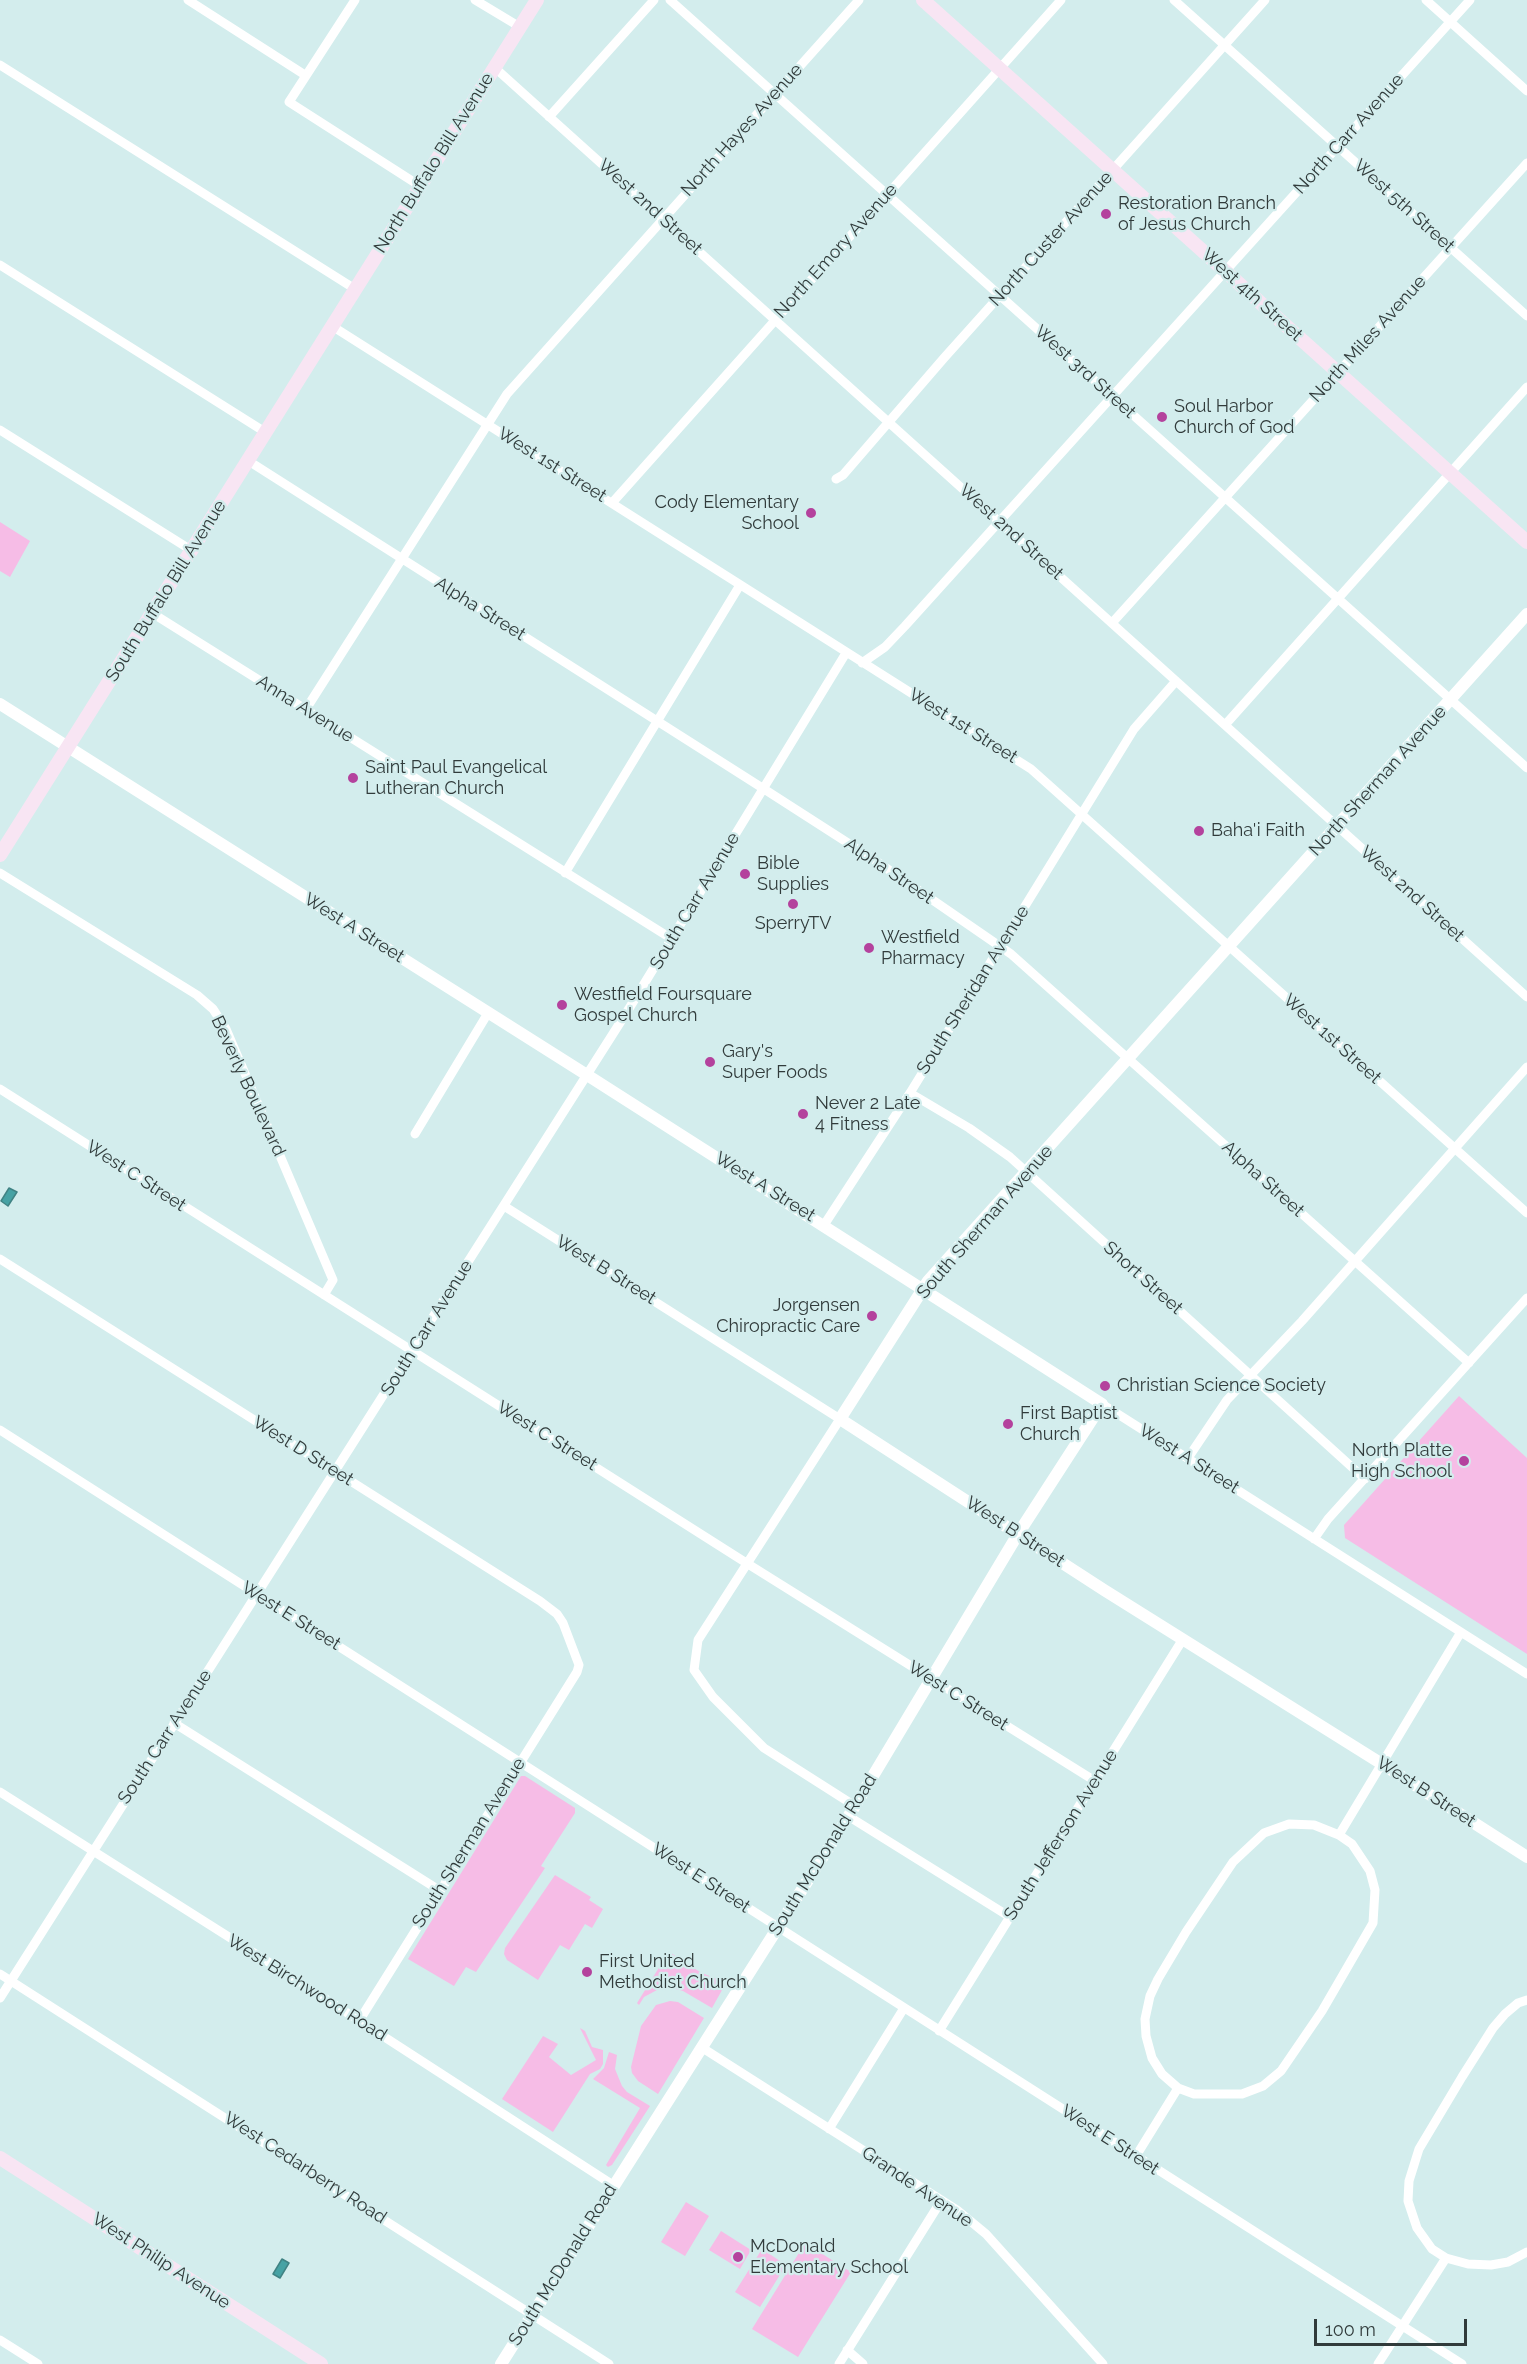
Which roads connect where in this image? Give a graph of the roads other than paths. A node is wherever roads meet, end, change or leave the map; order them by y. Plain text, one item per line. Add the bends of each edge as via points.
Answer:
1 (188, 0) edge
2 (355, 0) edge
3 (475, 0) edge
4 (537, 0) edge
5 (654, 0) edge
6 (670, 0) edge
7 (859, 0) edge
8 (923, 0) edge
9 (1061, 0) edge
10 (1174, 0) edge
11 (1266, 0) edge
12 (1426, 0) edge
13 (1470, 0) edge
14 (1450, 22) junction
15 (520, 27) junction
16 (1225, 46) junction
17 (0, 64) edge
18 (494, 68) junction
19 (1000, 69) junction
20 (305, 75) junction
21 (1527, 91) edge
22 (774, 94) junction
23 (549, 117) junction
24 (1337, 147) junction
25 (1527, 163) edge
26 (1113, 170) junction
27 (420, 186) junction
28 (887, 195) junction
29 (662, 219) junction
30 (1450, 248) junction
31 (0, 265) edge
32 (1225, 271) junction
33 (355, 289) junction
34 (1000, 296) junction
35 (1527, 316) edge
36 (775, 320) junction
37 (332, 326) junction
38 (1338, 372) junction
39 (1527, 387) edge
40 (1112, 396) junction
41 (887, 422) junction
42 (487, 424) junction
43 (0, 430) edge
44 (265, 432) junction
45 (247, 460) junction
46 (1450, 473) junction
47 (836, 479) dead end
48 (1226, 497) junction
49 (612, 503) junction
50 (999, 521) junction
51 (1527, 542) edge
52 (191, 550) junction
53 (402, 560) junction
54 (740, 585) junction
55 (1339, 597) junction
56 (152, 613) junction
57 (1527, 614) edge
58 (1112, 623) junction
59 (846, 653) junction
60 (862, 663) junction
61 (1176, 681) junction
62 (1452, 700) junction
63 (0, 704) edge
64 (306, 709) junction
65 (657, 721) junction
66 (1225, 725) junction
67 (68, 747) junction
68 (1527, 768) edge
69 (764, 789) junction
70 (1081, 813) junction
71 (1338, 826) junction
72 (0, 855) edge
73 (0, 873) edge
74 (565, 873) junction
75 (672, 939) junction
76 (1000, 946) junction
77 (1229, 947) junction
78 (1527, 997) edge
79 (488, 1012) junction
80 (1129, 1059) junction
81 (1527, 1067) edge
82 (587, 1075) junction
83 (0, 1089) edge
84 (910, 1093) junction
85 (415, 1134) dead end
86 (1455, 1149) junction
87 (1026, 1173) junction
88 (504, 1206) junction
89 (1527, 1213) edge
90 (824, 1225) junction
91 (0, 1259) edge
92 (1355, 1261) junction
93 (923, 1288) junction
94 (324, 1295) junction
95 (1527, 1298) edge
96 (413, 1351) junction
97 (1469, 1363) junction
98 (1251, 1376) junction
99 (1102, 1404) junction
100 (840, 1419) junction
101 (0, 1430) edge
102 (1188, 1458) junction
103 (336, 1472) junction
104 (1365, 1479) junction
105 (1018, 1534) junction
106 (1314, 1539) junction
107 (748, 1564) junction
108 (257, 1594) junction
109 (1461, 1632) junction
110 (1183, 1639) junction
111 (579, 1665) joint
112 (1527, 1674) edge
113 (931, 1679) junction
114 (174, 1723) junction
115 (520, 1762) junction
116 (1382, 1764) junction
117 (1095, 1781) junction
118 (0, 1792) edge
119 (852, 1811) junction
120 (1340, 1835) junction
121 (92, 1852) junction
122 (1527, 1857) edge
123 (439, 1890) junction
124 (1010, 1917) junction
125 (778, 1928) junction
126 (0, 1974) edge
127 (11, 1981) junction
128 (0, 1998) edge
129 (1527, 2000) edge
130 (904, 2008) junction
131 (359, 2021) junction
132 (939, 2031) junction
133 (701, 2047) junction
134 (1178, 2088) junction
135 (829, 2129) junction
136 (1136, 2156) junction
137 (0, 2158) edge
138 (613, 2185) junction
139 (941, 2201) junction
140 (1527, 2252) edge
141 (1446, 2259) junction
142 (532, 2314) junction
143 (1402, 2326) junction
144 (0, 2340) edge
145 (847, 2350) junction
146 (38, 2364) edge
147 (321, 2364) edge
148 (501, 2364) edge
149 (609, 2364) edge
150 (839, 2364) edge
151 (863, 2364) edge
152 (1103, 2364) edge
153 (1378, 2364) edge
154 (1462, 2364) edge

1 - 20 street
2 - 20 street
3 - 15 street
4 - 15 main road, North Buffalo Bill Avenue
5 - 23 street
6 - 22 street, West 3rd Street
7 - 22 street, North Hayes Avenue
8 - 19 main road, West 4th Street
9 - 19 street, North Emory Avenue
10 - 16 street, West 5th Street
11 - 16 street, North Custer Avenue
12 - 14 street
13 - 14 street, North Carr Avenue
14 - 21 street
14 - 24 street, North Carr Avenue
15 - 18 main road, North Buffalo Bill Avenue
16 - 24 street, West 5th Street
16 - 26 street, North Custer Avenue
17 - 33 street
18 - 23 street, West 2nd Street
18 - 27 main road, North Buffalo Bill Avenue
19 - 26 main road, West 4th Street
19 - 28 street, North Emory Avenue
20 - 27 street via 289,102
22 - 28 street, West 3rd Street
22 - 29 street, North Hayes Avenue
23 - 29 street, West 2nd Street
24 - 30 street, West 5th Street
24 - 32 street, North Carr Avenue
25 - 30 street, North Miles Avenue
26 - 32 main road, West 4th Street
26 - 34 street, North Custer Avenue
27 - 33 main road, North Buffalo Bill Avenue
28 - 34 street, West 3rd Street
28 - 36 street, North Emory Avenue
29 - 36 street, West 2nd Street
29 - 42 street, North Hayes Avenue via 507,394
30 - 35 street, West 5th Street
30 - 38 street, North Miles Avenue
31 - 44 street
32 - 38 main road, West 4th Street
32 - 40 street, North Carr Avenue
33 - 37 main road, North Buffalo Bill Avenue
34 - 40 street, West 3rd Street
34 - 41 street, North Custer Avenue
36 - 41 street, West 2nd Street
36 - 49 street, North Emory Avenue
37 - 42 street, West 1st Street
37 - 44 main road, South Buffalo Bill Avenue
38 - 46 main road, West 4th Street
38 - 48 street, North Miles Avenue
39 - 46 street
40 - 48 street, West 3rd Street
40 - 50 street, North Carr Avenue
41 - 47 street, North Custer Avenue
41 - 50 street, West 2nd Street
42 - 49 street, West 1st Street
42 - 53 street, North Hayes Avenue
43 - 52 street
44 - 45 main road, South Buffalo Bill Avenue
45 - 52 main road, South Buffalo Bill Avenue
45 - 53 street, Alpha Street
46 - 51 main road, West 4th Street
46 - 55 street
48 - 55 street, West 3rd Street
48 - 58 street, North Miles Avenue
49 - 54 street, West 1st Street
50 - 58 street, West 2nd Street
50 - 60 street, North Carr Avenue via 906,626
52 - 56 main road, South Buffalo Bill Avenue
53 - 64 street, North Hayes Avenue
53 - 65 street, Alpha Street
54 - 59 street, West 1st Street
54 - 65 street
55 - 62 street, West 3rd Street
55 - 66 street
56 - 64 street, Anna Avenue
56 - 67 main road, South Buffalo Bill Avenue
57 - 62 street, North Sherman Avenue
58 - 61 street, West 2nd Street
59 - 60 street, West 1st Street
59 - 69 street, South Carr Avenue
60 - 70 street, West 1st Street via 1031,769
61 - 66 street, West 2nd Street
61 - 70 street, South Sheridan Avenue via 1134,729
62 - 68 street, West 3rd Street
62 - 71 street, North Sherman Avenue
63 - 67 street, West A Street
64 - 74 street, Anna Avenue
65 - 69 street, Alpha Street
65 - 74 street
66 - 71 street, West 2nd Street
67 - 72 main road, South Buffalo Bill Avenue
67 - 79 street, West A Street
69 - 75 street, South Carr Avenue
69 - 76 street, Alpha Street
70 - 76 street, South Sheridan Avenue
70 - 77 street, West 1st Street
71 - 77 street, North Sherman Avenue
71 - 78 street, West 2nd Street
73 - 94 street, Beverly Boulevard via 197,995 213,1009 226,1029 333,1280
74 - 75 street, Anna Avenue
75 - 82 street, South Carr Avenue
76 - 80 street, Alpha Street
76 - 84 street, South Sheridan Avenue
77 - 80 street, South Sherman Avenue
77 - 86 street, West 1st Street
79 - 82 street, West A Street
79 - 85 street
80 - 87 street, South Sherman Avenue
80 - 92 street, Alpha Street
81 - 86 street
82 - 88 street, South Carr Avenue
82 - 90 street, West A Street
83 - 94 street, West C Street
84 - 87 street, Short Street via 969,1128
84 - 90 street, South Sheridan Avenue
86 - 89 street, West 1st Street
86 - 92 street
87 - 93 street, South Sherman Avenue
87 - 98 street, Short Street
88 - 96 street, South Carr Avenue
88 - 100 street, West B Street
90 - 93 street, West A Street
91 - 103 street, West D Street
92 - 97 street, Alpha Street
92 - 98 street
93 - 99 street, West A Street
93 - 100 street, South Sherman Avenue
94 - 96 street, West C Street
95 - 97 street
96 - 103 street, South Carr Avenue
96 - 107 street, West C Street
97 - 104 street
98 - 102 street via 1227,1400
98 - 104 street, Short Street
99 - 102 street, West A Street
99 - 105 street, South McDonald Road
100 - 105 street, West B Street
100 - 107 street, South Sherman Avenue
101 - 108 street, West E Street
102 - 106 street, West A Street
103 - 108 street, South Carr Avenue
103 - 111 street, West D Street via 557,1614
104 - 106 street
105 - 110 street, West B Street
105 - 113 street, South McDonald Road
106 - 109 street, West A Street
107 - 113 street, West C Street
107 - 119 street, South Sherman Avenue via 698,1640 694,1670 713,1697 764,1748
108 - 114 street, South Carr Avenue
108 - 115 street, West E Street
109 - 112 street, West A Street
109 - 116 street
110 - 116 street, West B Street
110 - 117 street, South Jefferson Avenue
111 - 115 street, South Sherman Avenue
113 - 117 street, West C Street
113 - 119 street, South McDonald Road
114 - 121 street, South Carr Avenue
114 - 123 street
115 - 123 street, South Sherman Avenue
115 - 125 street, West E Street
116 - 120 street
116 - 122 street, West B Street
117 - 124 street, South Jefferson Avenue
118 - 121 street, West Birchwood Road
119 - 124 street
119 - 125 street, South McDonald Road
120 - 134 street via 1306,1824 1289,1824 1264,1833 1233,1862 1186,1932 1158,1979 1145,2019 1152,2058 1161,2074
120 - 134 street via 1352,1844 1370,1871 1376,1905 1365,1940 1316,2021 1281,2071 1263,2086 1242,2094 1220,2095 1194,2094
121 - 127 street, South Carr Avenue
121 - 131 street, West Birchwood Road
123 - 131 street, South Sherman Avenue
124 - 132 street, South Jefferson Avenue
125 - 130 street, West E Street
125 - 133 street, South McDonald Road
126 - 127 street, West Cedarberry Road
127 - 128 street, South Carr Avenue
127 - 142 street, West Cedarberry Road
129 - 141 street via 1504,2014 1493,2028 1419,2149 1409,2181 1408,2201 1417,2228 1432,2249
130 - 132 street, West E Street
130 - 135 street
131 - 138 street, West Birchwood Road
132 - 136 street, West E Street
133 - 135 street, Grande Avenue
133 - 138 street, South McDonald Road
134 - 136 street
135 - 139 street, Grande Avenue
136 - 143 street, West E Street
137 - 147 main road, West Philip Avenue
138 - 142 street, South McDonald Road
139 - 145 street
139 - 152 street, Grande Avenue via 986,2234
140 - 141 street via 1491,2265
141 - 143 street
142 - 148 street, South McDonald Road
142 - 149 street, West Cedarberry Road
143 - 153 street
143 - 154 street, West E Street
144 - 146 street
145 - 150 street
145 - 151 street

